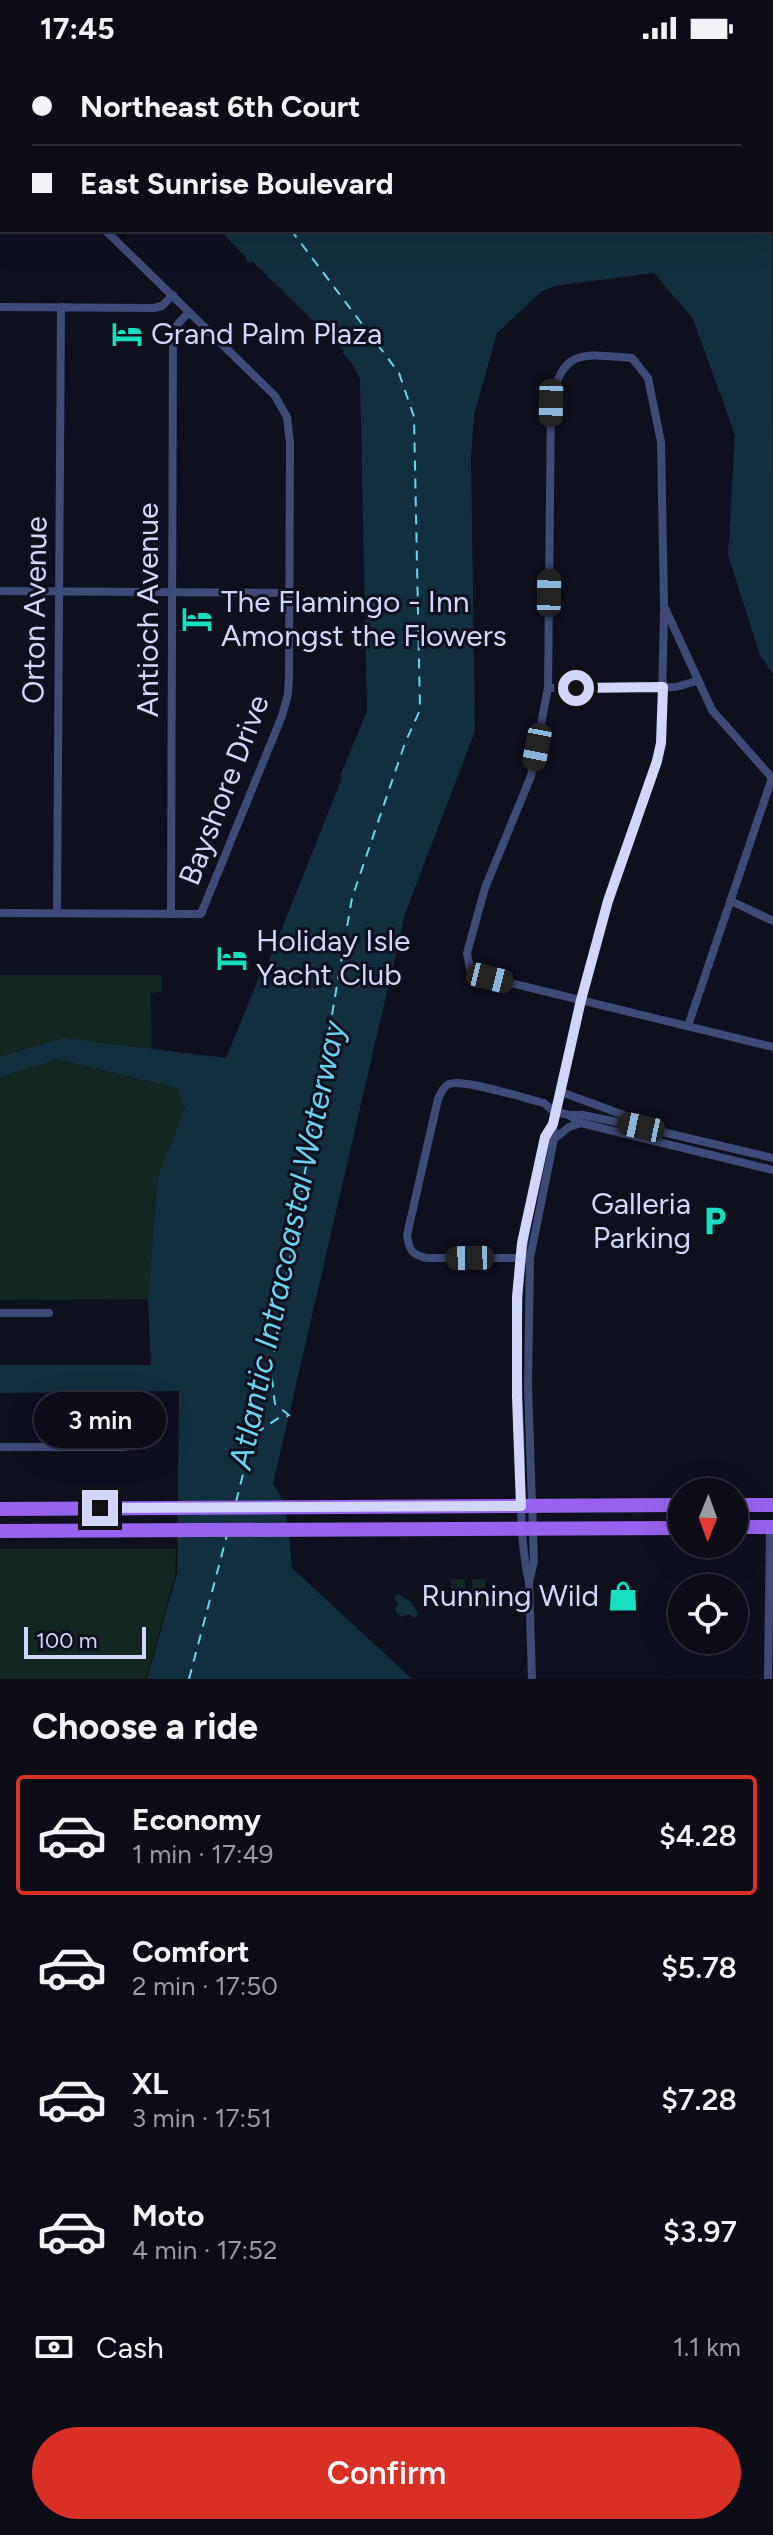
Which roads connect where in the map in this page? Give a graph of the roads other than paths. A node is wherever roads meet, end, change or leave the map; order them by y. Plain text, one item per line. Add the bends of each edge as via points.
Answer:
1 (107, 232) edge
2 (173, 295) junction
3 (0, 307) edge
4 (61, 307) junction
5 (189, 312) junction
6 (0, 591) edge
7 (58, 591) junction
8 (172, 593) junction
9 (291, 593) junction
10 (664, 606) junction
11 (697, 681) junction
12 (663, 687) junction
13 (548, 688) junction
14 (772, 778) edge
15 (731, 901) junction
16 (0, 913) edge
17 (57, 913) junction
18 (171, 914) junction
19 (773, 921) edge
20 (581, 1000) junction
21 (688, 1026) junction
22 (773, 1047) edge
23 (561, 1092) junction
24 (556, 1112) junction
25 (569, 1115) junction
26 (581, 1123) junction
27 (553, 1124) junction
28 (641, 1127) junction
29 (554, 1139) junction
30 (773, 1158) edge
31 (773, 1170) edge
32 (525, 1258) junction
33 (0, 1313) edge
34 (49, 1313) dead end
35 (0, 1447) edge
36 (125, 1447) dead end
37 (668, 1505) edge
38 (748, 1505) edge
39 (773, 1505) edge
40 (419, 1506) junction
41 (527, 1506) junction
42 (0, 1509) edge
43 (772, 1525) edge
44 (748, 1526) edge
45 (668, 1528) edge
46 (376, 1529) junction
47 (527, 1529) junction
48 (0, 1531) edge
49 (532, 1679) edge
50 (768, 1679) edge

1 - 2 street, Bayshore Drive
2 - 4 street via 154,308
2 - 5 street, Bayshore Drive
3 - 4 street
4 - 7 street, Orton Avenue
5 - 8 street, Antioch Avenue via 177,325 173,342
5 - 9 street, Bayshore Drive via 275,396 287,417
6 - 7 street
7 - 8 street
7 - 17 street, Orton Avenue
8 - 9 street
8 - 18 street, Antioch Avenue
9 - 18 street, Bayshore Drive via 286,703 201,914
10 - 11 street
10 - 12 street
10 - 13 street via 661,442 648,378 632,358 587,356 567,362 551,403
11 - 12 street
11 - 14 street via 712,710
12 - 13 street
12 - 20 street via 657,761 615,876
13 - 20 street via 531,776 485,888 467,953 470,969 490,978
14 - 15 street
15 - 19 street
15 - 21 street
16 - 17 street
17 - 18 street
20 - 21 street
20 - 23 street
21 - 22 street
23 - 24 street
23 - 28 street via 632,1118
24 - 25 street
24 - 27 street
24 - 32 street via 544,1103 469,1084 446,1086 438,1099 407,1235 413,1254 427,1258
25 - 26 street
25 - 28 street
26 - 29 street
26 - 31 street
27 - 29 street
27 - 32 street via 545,1137
28 - 30 street
29 - 32 street
32 - 41 street
33 - 34 street
35 - 36 street
37 - 41 main road
38 - 39 main road
40 - 41 main road
40 - 42 main road
40 - 46 main road
41 - 47 street
43 - 44 main road
43 - 50 street
45 - 47 main road
46 - 47 main road
46 - 48 main road
47 - 49 street via 534,1561 529,1582

